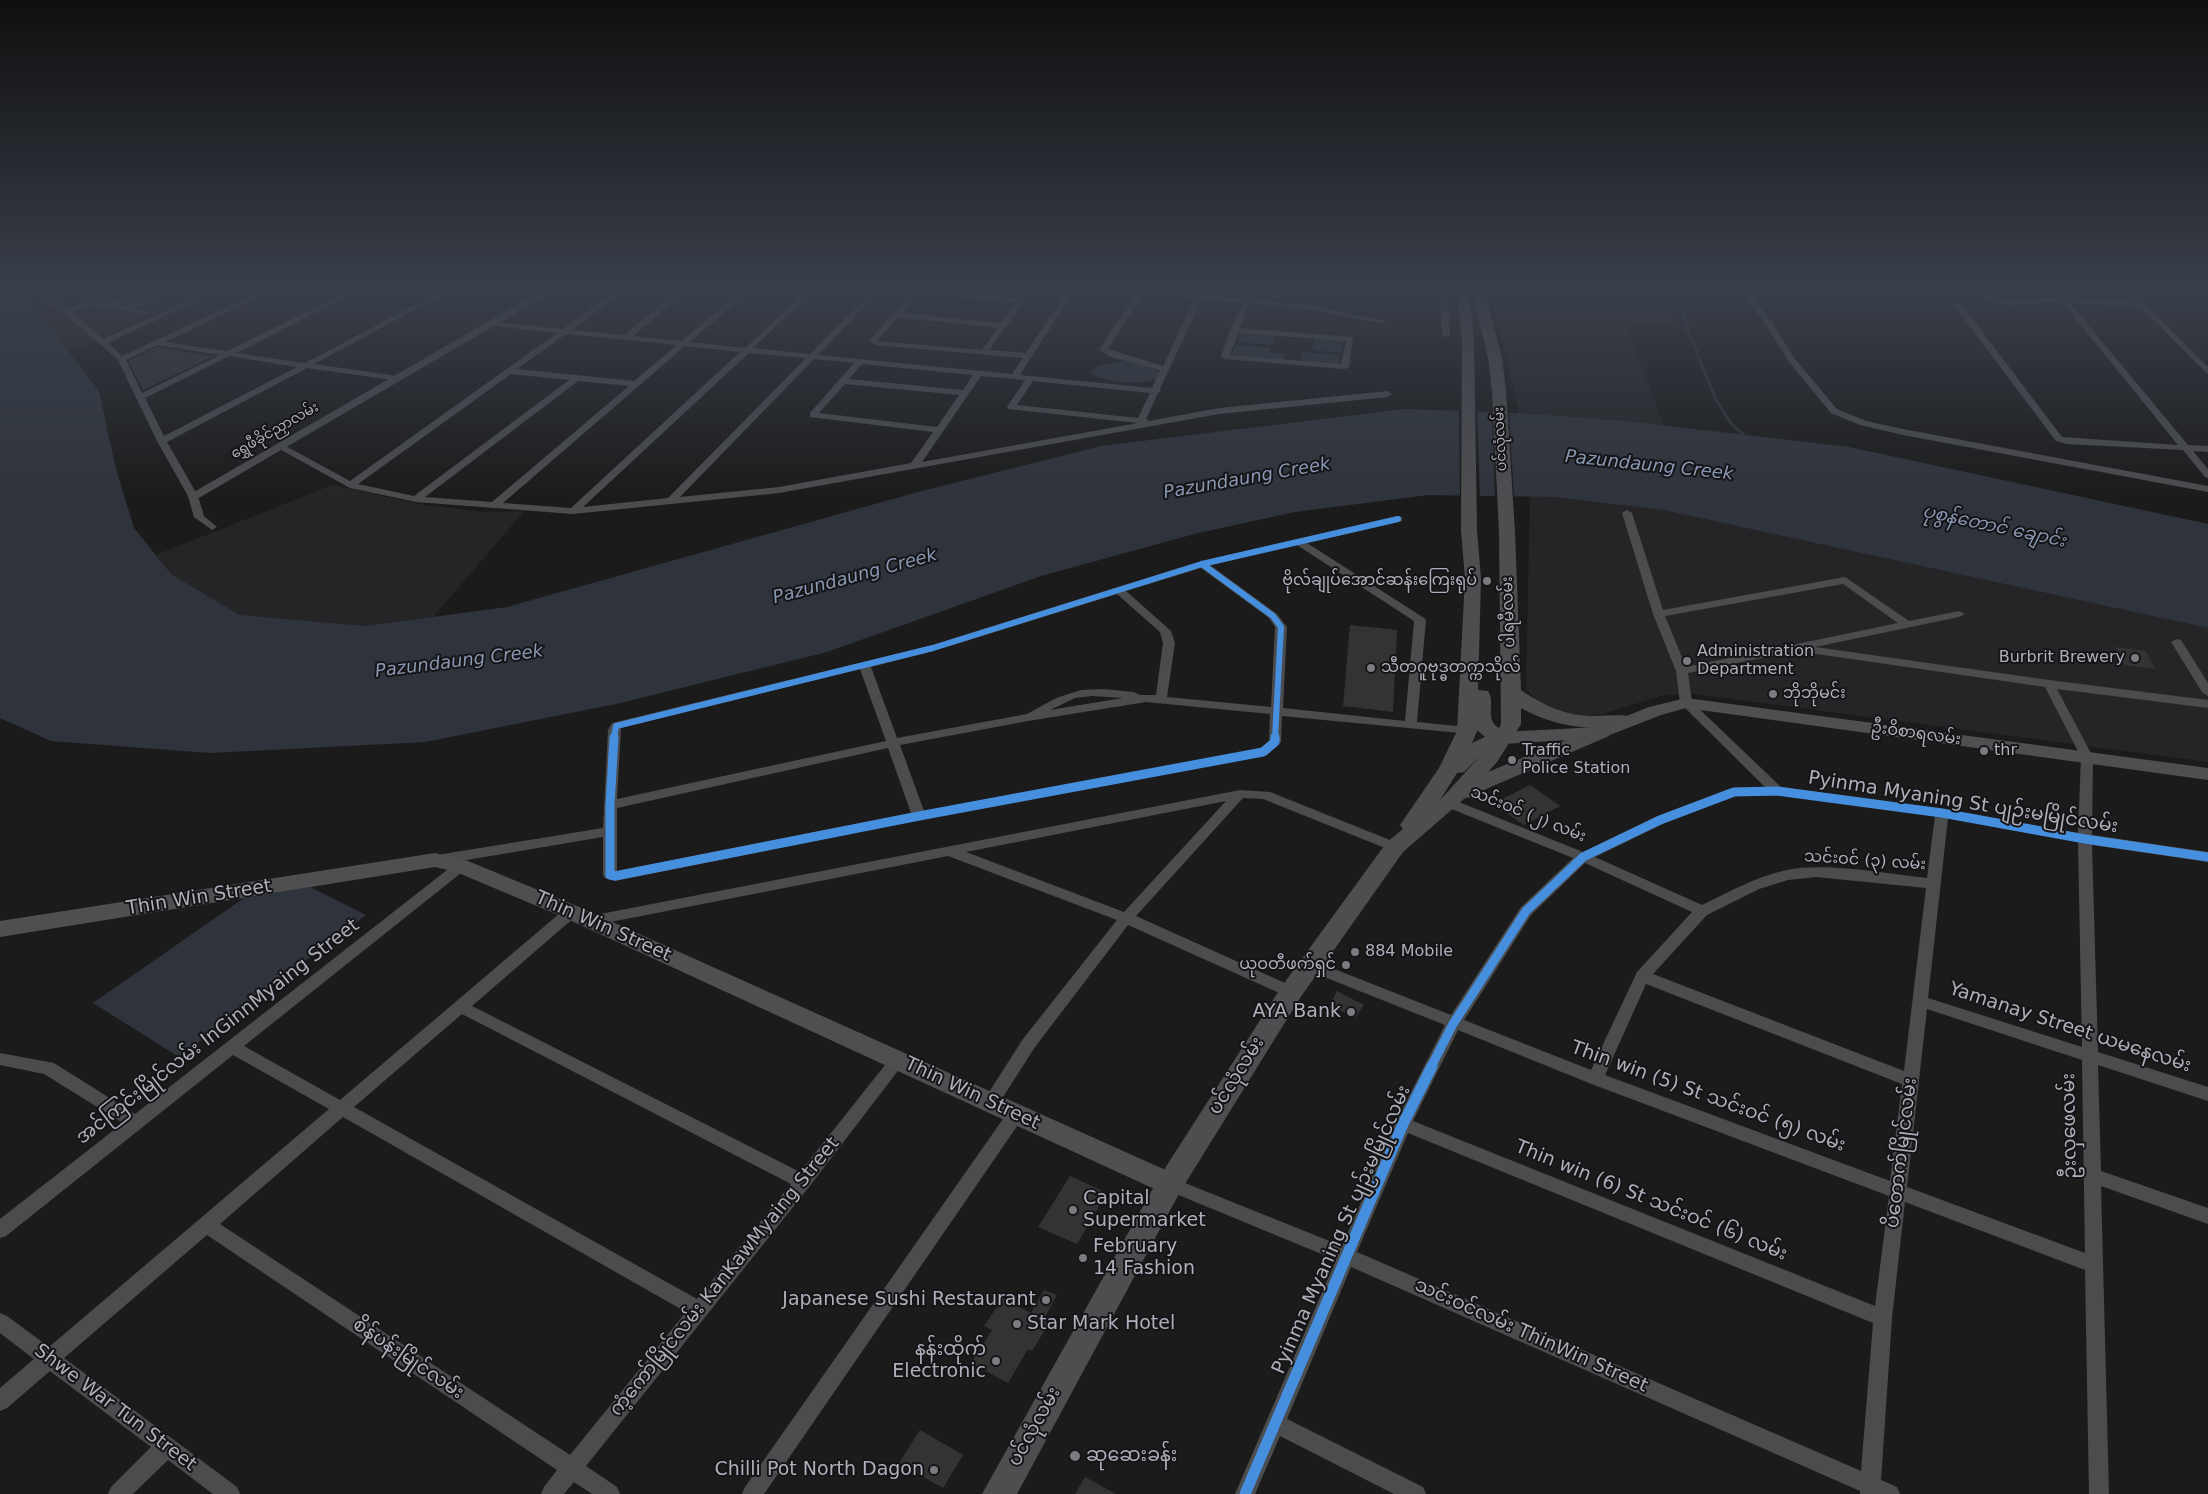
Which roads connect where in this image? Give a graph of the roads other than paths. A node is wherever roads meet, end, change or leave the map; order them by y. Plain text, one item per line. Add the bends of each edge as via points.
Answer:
1 (124, 358) edge
2 (221, 358) edge
3 (253, 358) edge
4 (322, 358) edge
5 (435, 358) edge
6 (527, 358) edge
7 (669, 358) edge
8 (740, 358) edge
9 (811, 358) edge
10 (834, 358) edge
11 (1027, 358) edge
12 (1124, 358) edge
13 (1171, 358) edge
14 (1234, 358) edge
15 (1347, 358) edge
16 (1468, 358) edge
17 (1496, 358) edge
18 (1791, 358) edge
19 (1997, 358) edge
20 (2112, 358) edge
21 (2194, 358) edge
22 (121, 359) joint
23 (862, 360) junction
24 (306, 366) junction
25 (1166, 369) junction
26 (508, 371) junction
27 (980, 372) junction
28 (2208, 372) edge
29 (1015, 376) junction
30 (1031, 378) junction
31 (575, 379) junction
32 (396, 380) junction
33 (843, 381) junction
34 (638, 384) junction
35 (1157, 391) junction
36 (964, 393) junction
37 (1388, 394) dead end
38 (142, 397) junction
39 (1141, 420) junction
40 (1160, 422) junction
41 (939, 430) junction
42 (162, 441) junction
43 (279, 446) junction
44 (2188, 448) junction
45 (2208, 449) edge
46 (915, 465) junction
47 (2208, 475) edge
48 (350, 485) junction
49 (2208, 489) edge
50 (193, 496) junction
51 (416, 499) junction
52 (671, 501) junction
53 (493, 506) junction
54 (573, 511) junction
55 (1627, 513) dead end
56 (1398, 519) dead end
57 (212, 527) dead end
58 (1507, 532) joint
59 (1298, 541) junction
60 (1202, 564) junction
61 (1473, 579) junction
62 (1120, 590) junction
63 (1659, 614) junction
64 (1960, 614) dead end
65 (1908, 625) junction
66 (2177, 642) dead end
67 (1797, 648) junction
68 (865, 666) junction
69 (1682, 671) junction
70 (2049, 684) junction
71 (1512, 692) junction
72 (2208, 692) edge
73 (1146, 698) junction
74 (1161, 699) junction
75 (1686, 703) junction
76 (2208, 704) edge
77 (1276, 711) junction
78 (1028, 717) junction
79 (1626, 721) junction
80 (1411, 725) junction
81 (1467, 731) junction
82 (1602, 732) junction
83 (1503, 738) junction
84 (893, 743) junction
85 (2087, 757) junction
86 (2208, 774) edge
87 (1446, 776) junction
88 (1777, 790) junction
89 (1240, 794) junction
90 (1449, 803) junction
91 (610, 805) junction
92 (1942, 814) junction
93 (919, 816) junction
94 (609, 832) junction
95 (2085, 839) junction
96 (1395, 847) junction
97 (950, 850) junction
98 (1583, 856) junction
99 (2208, 857) edge
100 (435, 860) junction
101 (461, 866) junction
102 (1934, 884) junction
103 (1702, 911) junction
104 (580, 916) junction
105 (1126, 918) junction
106 (0, 929) edge
107 (1309, 965) junction
108 (1642, 976) junction
109 (1290, 992) junction
110 (1920, 1001) junction
111 (458, 1006) junction
112 (1453, 1024) junction
113 (233, 1047) junction
114 (2090, 1055) junction
115 (1, 1059) edge
116 (899, 1060) junction
117 (1594, 1078) junction
118 (1911, 1081) junction
119 (2208, 1094) edge
120 (990, 1103) junction
121 (341, 1108) junction
122 (1016, 1114) junction
123 (136, 1122) junction
124 (1403, 1124) junction
125 (2092, 1175) junction
126 (804, 1182) junction
127 (1170, 1184) junction
128 (1898, 1190) junction
129 (2208, 1216) edge
130 (206, 1224) junction
131 (0, 1230) edge
132 (1347, 1256) junction
133 (2094, 1265) junction
134 (699, 1310) junction
135 (1883, 1318) junction
136 (0, 1322) edge
137 (50, 1359) junction
138 (0, 1401) edge
139 (1275, 1423) junction
140 (166, 1446) junction
141 (571, 1469) junction
142 (1870, 1490) edge
143 (118, 1494) edge
144 (230, 1494) edge
145 (551, 1494) edge
146 (610, 1494) edge
147 (752, 1494) edge
148 (999, 1494) edge
149 (1245, 1494) edge
150 (1416, 1494) edge
151 (1890, 1494) edge
152 (2099, 1494) edge

1 - 22 street
2 - 38 street
3 - 24 street
4 - 24 street
5 - 32 street, ရွှေဖီခိုင်ညှာလမ်း
6 - 26 street
7 - 34 street
8 - 54 street
9 - 52 street
10 - 23 street
11 - 29 street
12 - 25 street
13 - 25 street
14 - 15 street via 1345,367
16 - 61 main road, ပင်လုံလမ်း via 1469,530
17 - 58 main road, ပင်လုံလမ်း
18 - 49 street via 1834,411 1863,423
19 - 44 street via 2059,439
20 - 44 street
21 - 28 street
22 - 38 street
23 - 27 street
23 - 33 street
24 - 32 street
24 - 42 street
25 - 35 street
26 - 31 street
26 - 48 street
27 - 29 street
27 - 36 street
29 - 30 street
30 - 35 street
30 - 39 street via 1011,407
31 - 34 street
31 - 51 street
32 - 43 street, ရွှေဖီခိုင်ညှာလမ်း
33 - 36 street
33 - 41 street via 812,415
34 - 53 street
35 - 39 street
36 - 41 street
37 - 40 street via 1252,406
38 - 42 street
39 - 40 street
40 - 46 street
41 - 46 street
42 - 50 street
43 - 48 street
43 - 50 street, ရွှေဖီခိုင်ညှာလမ်း
44 - 45 street
44 - 47 street
46 - 52 street via 779,490
48 - 51 street
50 - 57 street via 199,517
51 - 53 street
52 - 54 street
53 - 54 street
55 - 63 street
56 - 59 street
58 - 71 main road, ပါရမီလမ်း
59 - 60 street
59 - 80 street via 1420,620
60 - 62 street
60 - 77 street via 1273,616 1281,627
61 - 81 main road
61 - 83 main road via 1484,624 1482,724 1487,732
62 - 68 street via 991,632
62 - 74 street via 1165,632 1169,643
63 - 65 street via 1845,580
63 - 69 street
64 - 65 street
65 - 67 street
66 - 72 street
67 - 69 street
67 - 70 street
68 - 84 street
68 - 91 street via 616,726
69 - 75 street
70 - 76 street
70 - 85 street
71 - 79 main road via 1561,720 1592,723
71 - 83 main road, ပင်လုံလမ်း via 1511,724
73 - 74 street
73 - 78 street
73 - 78 street via 1098,691 1077,692
74 - 77 street
75 - 79 main road, ဦးဝိစာရလမ်း
75 - 85 main road, ဦးဝိစာရလမ်း
75 - 88 street
77 - 80 street
77 - 93 street via 1275,742 1263,752
78 - 84 street
79 - 82 main road, ဦးဝိစာရလမ်း
80 - 81 street
81 - 87 main road
82 - 83 main road
82 - 90 main road via 1479,784
83 - 87 main road via 1487,741 1475,748
83 - 90 main road, ပင်လုံလမ်း via 1490,758
84 - 91 street
84 - 93 street
85 - 86 main road, ဦးဝိစာရလမ်း
85 - 95 street, ဦးလှဖေလမ်း
87 - 96 main road
88 - 92 street, Pyinma Myaning St ပျဉ်းမမြိုင်လမ်း
88 - 98 street, Pyinma Myaning St ပျဉ်းမမြိုင်လမ်း via 1734,792 1660,820
89 - 96 street via 1265,795
89 - 97 street
89 - 105 street
90 - 96 main road, ပင်လုံလမ်း
90 - 98 street, သင်းဝင် (၂) လမ်း
91 - 94 street
92 - 95 street, Pyinma Myaning St ပျဉ်းမမြိုင်လမ်း
92 - 102 street, ပိတောက်မြိုင်လမ်း
93 - 94 street via 615,876 608,872
94 - 100 street
95 - 99 street, Pyinma Myaning St ပျဉ်းမမြိုင်လမ်း
95 - 114 street, ဦးလှဖေလမ်း
96 - 107 main road, ပင်လုံလမ်း
97 - 104 street
97 - 105 street
98 - 103 street, သင်းဝင် (၂) လမ်း
98 - 112 street, Pyinma Myaning St ပျဉ်းမမြိုင်လမ်း via 1526,911
100 - 101 main road, Thin Win Street
100 - 106 main road, Thin Win Street
101 - 104 main road, Thin Win Street
101 - 113 street, အင်ကြင်းမြိုင်လမ်း InGinnMyaing Street
102 - 103 street, သင်းဝင် (၃) လမ်း via 1816,872 1787,875 1754,886
102 - 110 street, ပိတောက်မြိုင်လမ်း
103 - 108 street, သင်းဝင် (၃) လမ်း
104 - 111 street
104 - 116 main road, Thin Win Street
105 - 109 street
105 - 120 street via 1029,1043
107 - 109 main road, ပင်လုံလမ်း
107 - 112 street, Thin win (5) St သင်းဝင် (၅) လမ်း
108 - 117 street, သင်းဝင် (၃) လမ်း
108 - 118 street
109 - 127 main road, ပင်လုံလမ်း
110 - 114 street, Yamanay Street ယမနေလမ်း
110 - 118 street, ပိတောက်မြိုင်လမ်း
111 - 121 street
111 - 126 street
112 - 117 street, Thin win (5) St သင်းဝင် (၅) လမ်း
112 - 124 street, Pyinma Myaning St ပျဉ်းမမြိုင်လမ်း
113 - 121 street
113 - 123 street, အင်ကြင်းမြိုင်လမ်း InGinnMyaing Street
114 - 119 street, Yamanay Street ယမနေလမ်း
114 - 125 street, ဦးလှဖေလမ်း
115 - 123 street via 48,1068
116 - 120 main road, Thin Win Street
116 - 126 street, ကံ့ကော်မြိုင်လမ်း KanKawMyaing Street
117 - 128 street, Thin win (5) St သင်းဝင် (၅) လမ်း
118 - 128 street, ပိတောက်မြိုင်လမ်း
120 - 122 main road, Thin Win Street
121 - 130 street
121 - 134 street
122 - 127 main road, Thin Win Street
122 - 147 street
123 - 131 street, အင်ကြင်းမြိုင်လမ်း InGinnMyaing Street
124 - 132 street, Pyinma Myaning St ပျဉ်းမမြိုင်လမ်း
124 - 135 street, Thin win (6) St သင်းဝင် (၆) လမ်း
125 - 129 street
125 - 133 street, ဦးလှဖေလမ်း
126 - 134 street, ကံ့ကော်မြိုင်လမ်း KanKawMyaing Street
127 - 132 street, သင်းဝင်လမ်း ThinWin Street
127 - 148 main road, ပင်လုံလမ်း
128 - 133 street, Thin win (5) St သင်းဝင် (၅) လမ်း
128 - 135 street, ပိတောက်မြိုင်လမ်း
130 - 137 street
130 - 141 street, စိန်ပန်းမြိုင်လမ်း
132 - 139 street, Pyinma Myaning St ပျဉ်းမမြိုင်လမ်း
132 - 142 street, သင်းဝင်လမ်း ThinWin Street
133 - 152 street, ဦးလှဖေလမ်း
134 - 141 street, ကံ့ကော်မြိုင်လမ်း KanKawMyaing Street
135 - 142 street, ပိတောက်မြိုင်လမ်း
136 - 137 street, Shwe War Tun Street
137 - 138 street
137 - 140 street, Shwe War Tun Street
139 - 149 street, Pyinma Myaning St ပျဉ်းမမြိုင်လမ်း
139 - 150 street
140 - 143 street
140 - 144 street, Shwe War Tun Street
141 - 145 street, ကံ့ကော်မြိုင်လမ်း KanKawMyaing Street
141 - 146 street, စိန်ပန်းမြိုင်လမ်း
142 - 151 street, သင်းဝင်လမ်း ThinWin Street

